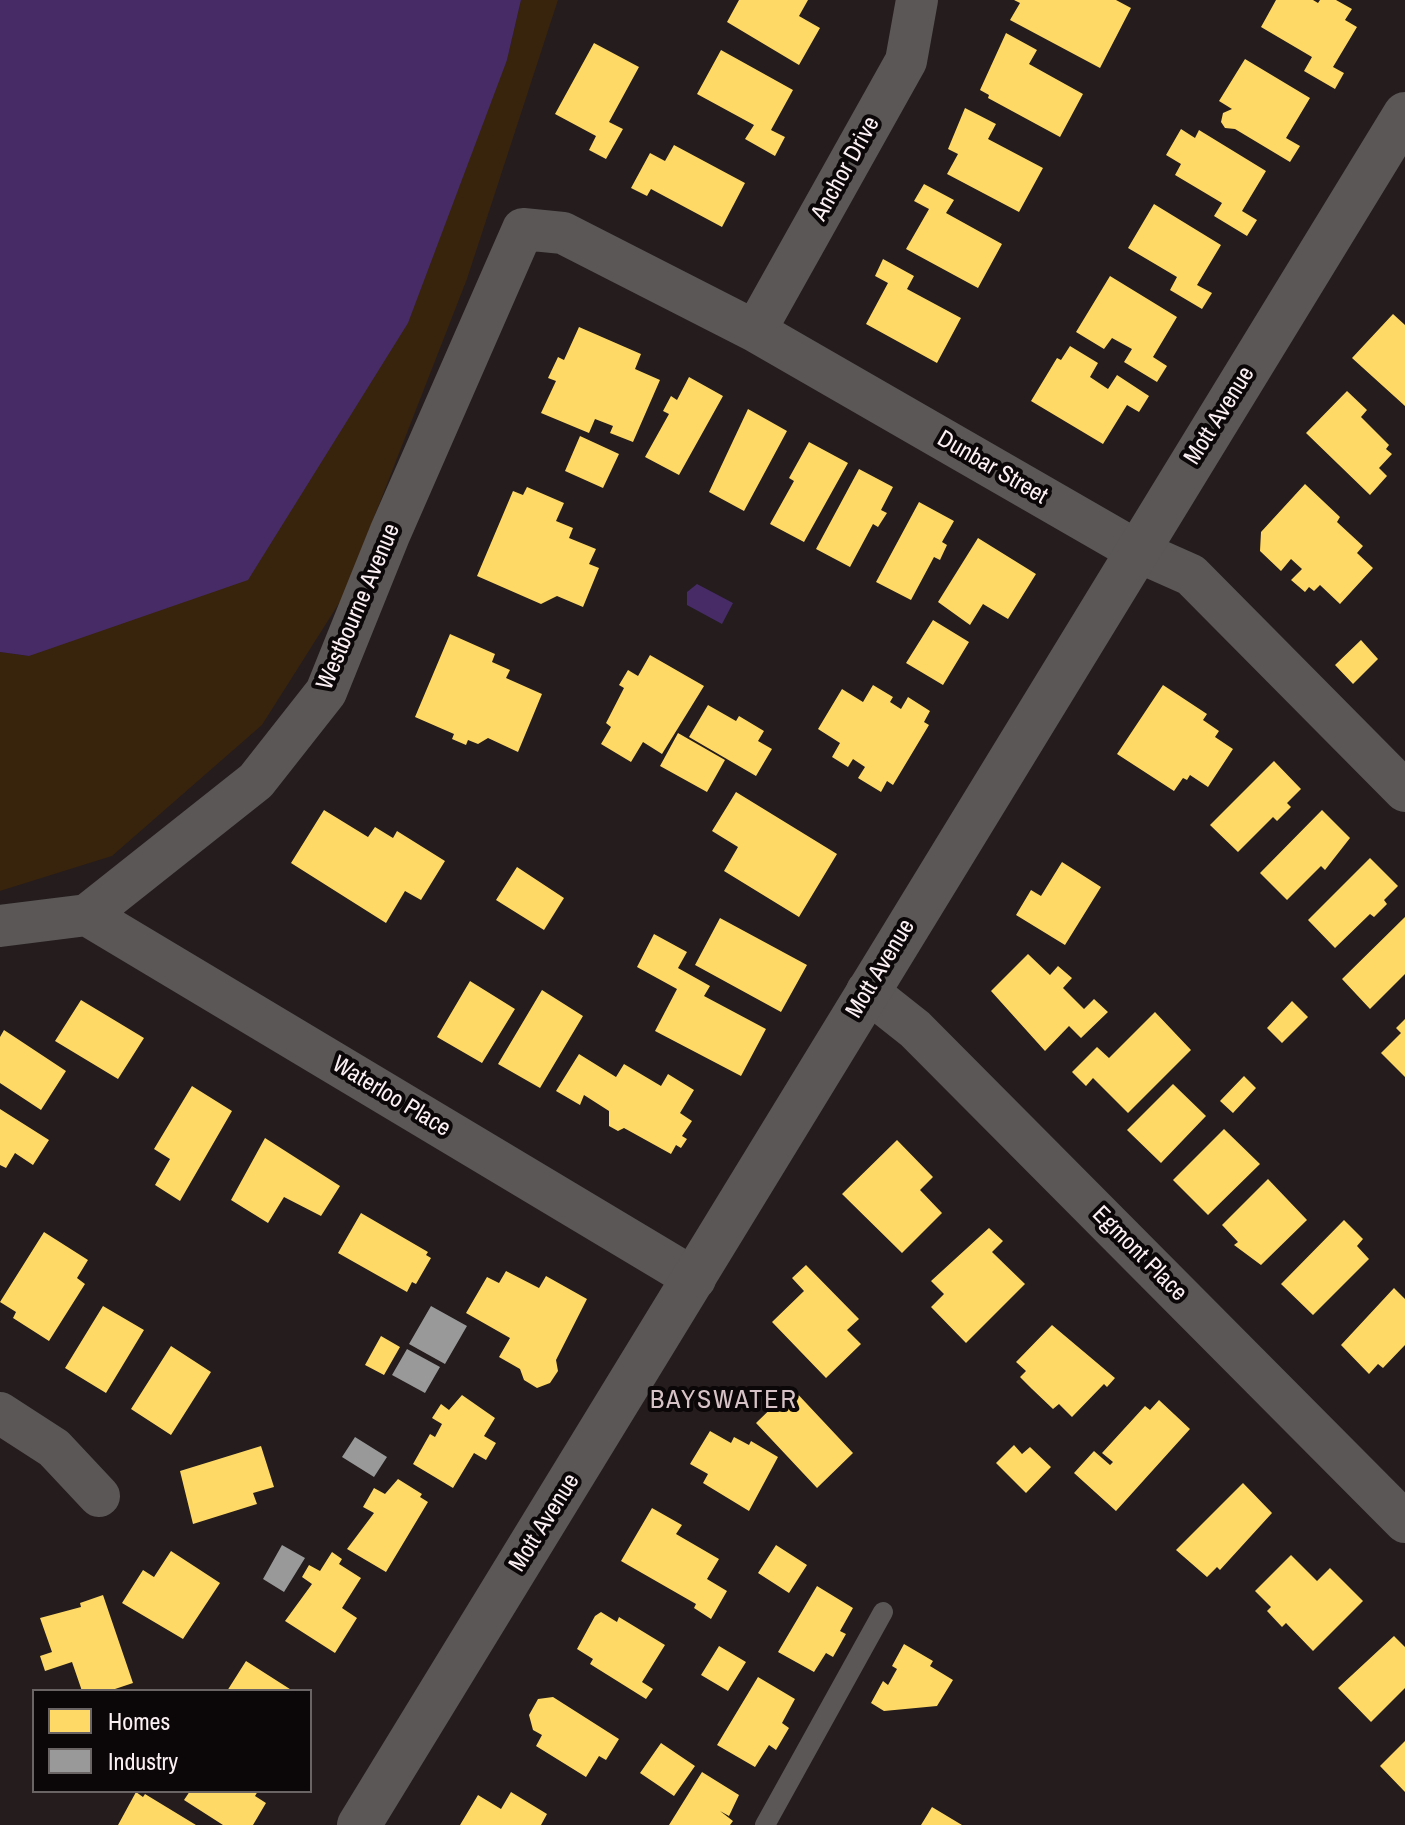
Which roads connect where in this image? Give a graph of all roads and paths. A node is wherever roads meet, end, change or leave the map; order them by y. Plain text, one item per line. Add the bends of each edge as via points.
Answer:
1 (917, 0) edge
2 (1405, 114) edge
3 (523, 229) joint
4 (755, 331) junction
5 (1137, 551) junction
6 (1405, 791) edge
7 (87, 915) junction
8 (0, 926) edge
9 (867, 991) junction
10 (695, 1279) junction
11 (0, 1413) edge
12 (99, 1496) dead end
13 (1405, 1522) edge
14 (883, 1612) dead end
15 (359, 1825) edge
16 (765, 1825) edge

1 - 4 street, Anchor Drive via 906,61
2 - 5 street, Mott Avenue
3 - 4 street, Dunbar Street via 563,233
3 - 7 street, Westbourne Avenue via 326,692 256,781
4 - 5 street, Dunbar Street
5 - 6 street, Dunbar Street via 1191,575
5 - 9 street, Mott Avenue
7 - 8 street
7 - 10 street, Waterloo Place
9 - 10 street, Mott Avenue
9 - 13 street, Egmont Place via 915,1029
10 - 15 street, Mott Avenue
11 - 12 street via 54,1448
14 - 16 lane

